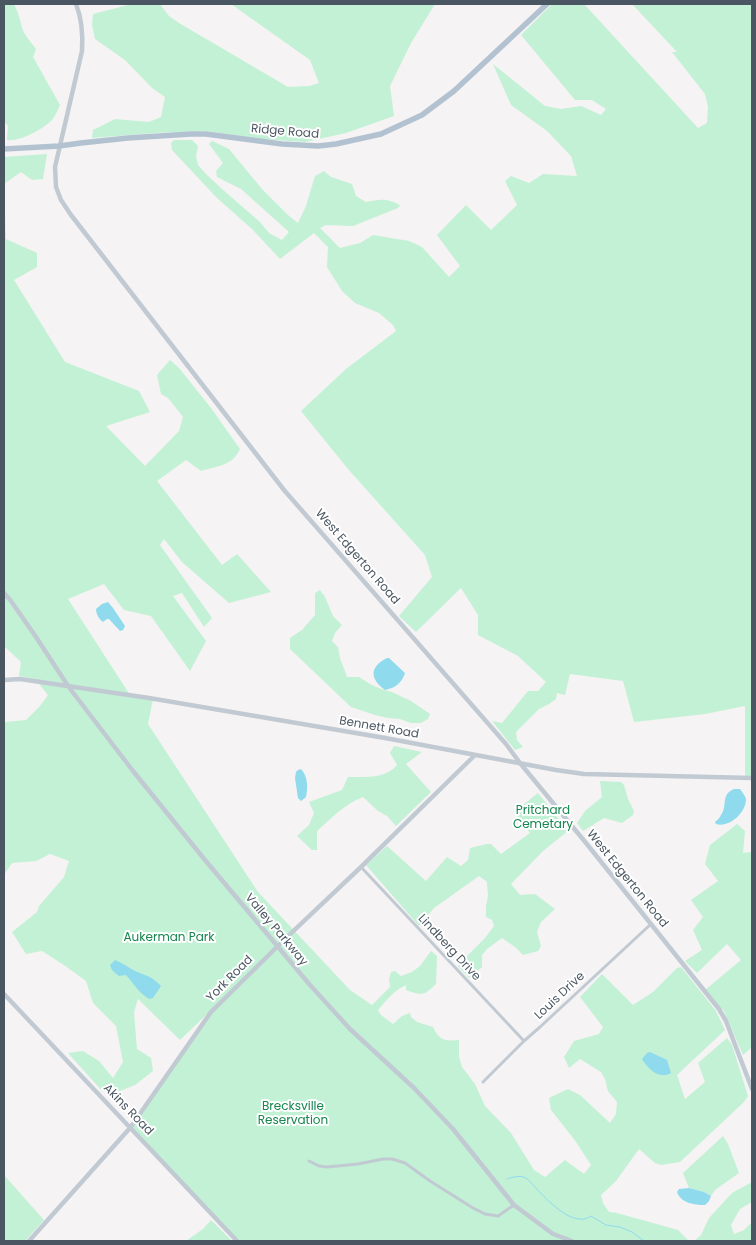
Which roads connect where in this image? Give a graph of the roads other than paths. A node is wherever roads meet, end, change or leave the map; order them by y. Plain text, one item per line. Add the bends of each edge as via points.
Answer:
1 (76, 4) edge
2 (548, 4) edge
3 (59, 146) junction
4 (4, 150) edge
5 (4, 593) edge
6 (4, 680) edge
7 (68, 686) junction
8 (474, 756) junction
9 (520, 764) junction
10 (752, 778) edge
11 (361, 867) junction
12 (650, 924) junction
13 (277, 947) junction
14 (4, 994) edge
15 (524, 1041) junction
16 (483, 1082) dead end
17 (752, 1089) edge
18 (130, 1128) junction
19 (309, 1161) dead end
20 (514, 1205) junction
21 (29, 1241) edge
22 (237, 1241) edge
23 (572, 1241) edge

1 - 3 street, West Edgerton Road via 83,33 82,51
2 - 3 main road, Ridge Road via 454,91 422,115 381,134 318,146 190,134
3 - 4 main road, Ridge Road
3 - 9 street, West Edgerton Road via 56,187 71,215 284,490
5 - 7 street, Valley Parkway
6 - 7 street, Bennett Road
7 - 8 street, Bennett Road via 385,738
7 - 13 street, Valley Parkway
8 - 9 street, Bennett Road
8 - 11 street, York Road
9 - 10 street, Bennett Road via 584,774
9 - 12 street, West Edgerton Road
11 - 13 street, York Road
11 - 15 street, Lindberg Drive
12 - 15 street, Louis Drive
12 - 17 street, West Edgerton Road via 719,1009
13 - 18 street, York Road via 211,1012
13 - 20 street, Valley Parkway via 350,1029 414,1088 452,1129
14 - 18 street, Akins Road
15 - 16 street, Louis Drive
18 - 21 street, York Road
18 - 22 street, Akins Road
19 - 20 street via 320,1166 340,1167 392,1159 405,1163 485,1214 498,1216
20 - 23 street, Valley Parkway via 553,1234

